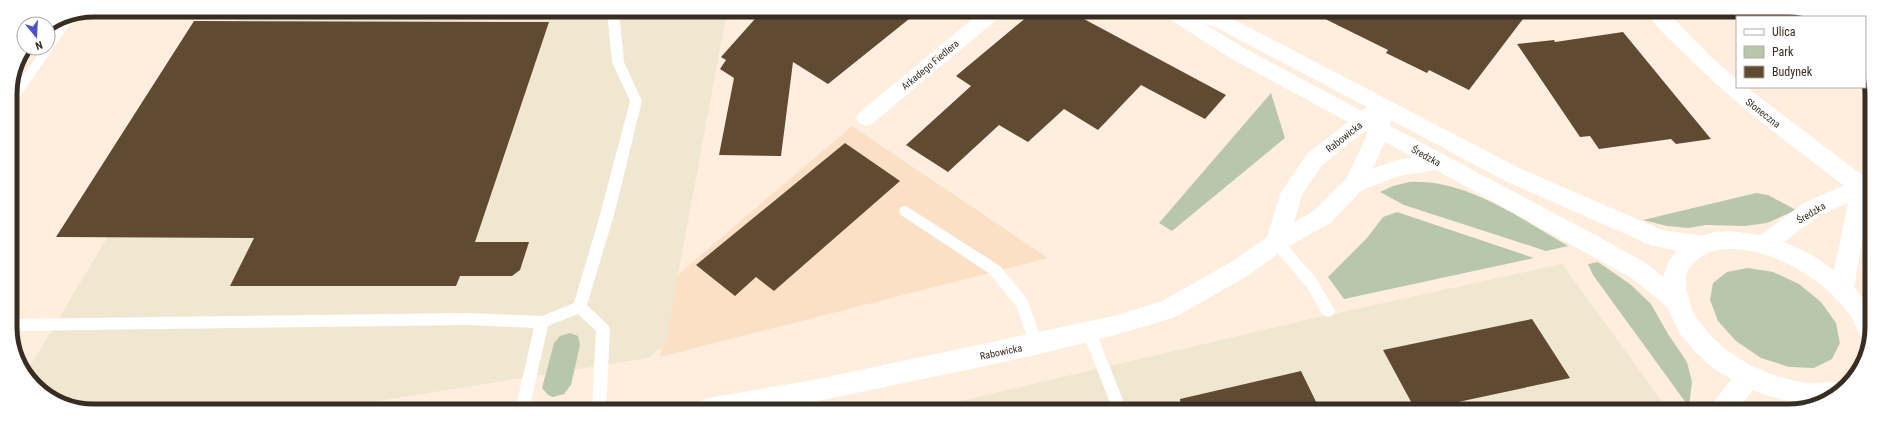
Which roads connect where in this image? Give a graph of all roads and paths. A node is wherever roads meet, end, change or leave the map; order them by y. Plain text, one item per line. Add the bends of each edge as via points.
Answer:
1 (614, 17) edge
2 (987, 17) edge
3 (1181, 17) edge
4 (1206, 17) edge
5 (1660, 17) edge
6 (67, 22) edge
7 (17, 92) edge
8 (1381, 107) junction
9 (866, 118) dead end
10 (1372, 126) junction
11 (1436, 162) junction
12 (1865, 183) edge
13 (1354, 184) junction
14 (1865, 184) edge
15 (1865, 188) edge
16 (906, 211) dead end
17 (1276, 242) junction
18 (1702, 245) junction
19 (1763, 245) junction
20 (1842, 290) junction
21 (1678, 303) junction
22 (580, 308) junction
23 (1328, 311) dead end
24 (542, 322) junction
25 (1865, 322) edge
26 (17, 325) edge
27 (1089, 332) junction
28 (1036, 344) junction
29 (1748, 377) junction
30 (1814, 398) edge
31 (523, 404) edge
32 (599, 404) edge
33 (741, 404) edge
34 (1118, 404) edge
35 (1727, 404) edge

1 - 22 lane via 618,62 636,101
2 - 9 street, Arkadego Fiedlera
3 - 10 street, Średzka via 1212,39
4 - 8 street via 1224,23
5 - 12 street, Słoneczna via 1718,77 1780,127
6 - 7 lane
8 - 10 street, Rabowicka
8 - 18 street via 1511,174 1608,218 1659,239
10 - 11 street, Średzka
10 - 13 street, Rabowicka
10 - 17 street, Rabowicka via 1315,160 1292,192
11 - 13 street, Rabowicka via 1397,168
11 - 21 street, Średzka via 1642,272
13 - 17 street, Rabowicka via 1322,217
14 - 19 street, Średzka via 1812,210
15 - 20 street
16 - 28 lane via 995,270 1022,304
17 - 23 lane via 1311,282
17 - 27 street, Rabowicka via 1241,268 1169,309
18 - 19 street via 1730,241
18 - 21 street via 1682,259 1676,270 1674,283
19 - 20 street via 1794,256
20 - 25 street via 1860,310
21 - 29 street via 1692,332 1708,349
22 - 24 lane
22 - 32 lane via 603,329
24 - 26 lane via 468,319
24 - 31 lane
27 - 28 street, Rabowicka
27 - 34 lane
28 - 33 street, Rabowicka
29 - 30 street via 1780,390
29 - 35 street

